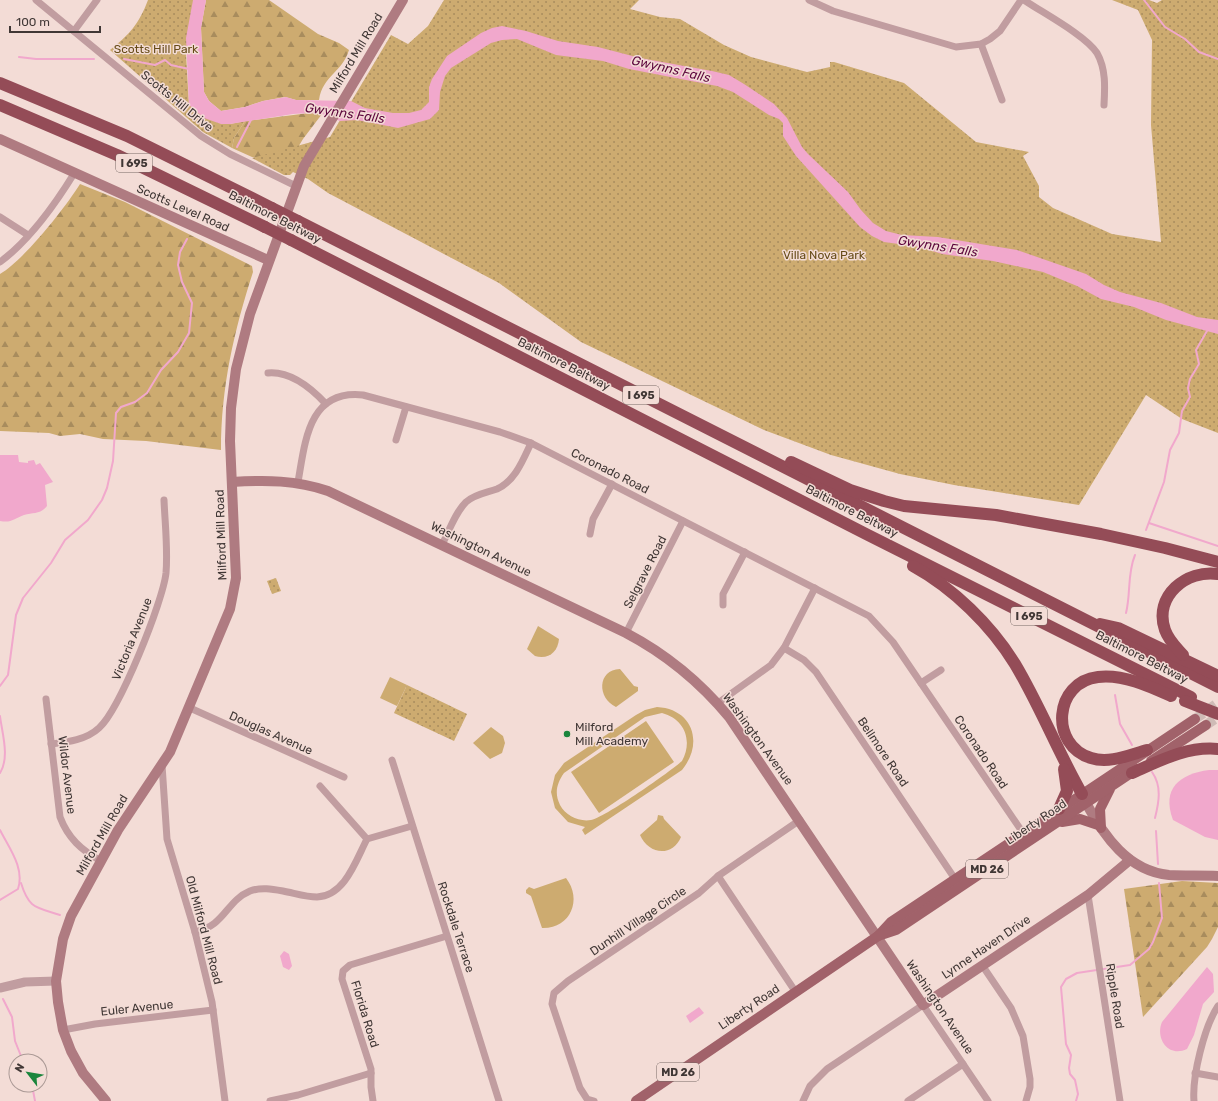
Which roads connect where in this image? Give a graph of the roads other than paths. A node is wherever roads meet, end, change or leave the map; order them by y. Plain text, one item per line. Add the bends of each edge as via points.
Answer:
1 (36, 0) edge
2 (97, 0) edge
3 (403, 0) edge
4 (809, 0) edge
5 (1021, 0) edge
6 (1024, 0) edge
7 (74, 31) junction
8 (981, 44) junction
9 (0, 83) edge
10 (1002, 100) dead end
11 (0, 105) edge
12 (1104, 105) dead end
13 (0, 138) edge
14 (75, 172) junction
15 (296, 186) junction
16 (0, 217) edge
17 (28, 235) junction
18 (268, 260) junction
19 (0, 262) edge
20 (268, 374) dead end
21 (651, 400) junction
22 (326, 404) junction
23 (406, 407) junction
24 (396, 440) dead end
25 (531, 443) junction
26 (232, 482) junction
27 (298, 482) junction
28 (612, 484) junction
29 (164, 500) dead end
30 (683, 521) junction
31 (590, 534) dead end
32 (868, 535) junction
33 (442, 545) junction
34 (745, 552) junction
35 (1218, 562) edge
36 (1218, 574) edge
37 (815, 588) junction
38 (723, 605) dead end
39 (1086, 621) junction
40 (626, 633) junction
41 (784, 648) junction
42 (1186, 660) junction
43 (941, 670) dead end
44 (1216, 682) edge
45 (921, 683) junction
46 (46, 699) dead end
47 (1188, 699) junction
48 (718, 703) junction
49 (190, 708) junction
50 (1218, 713) edge
51 (1195, 719) tunnel mouth
52 (1206, 725) tunnel mouth
53 (51, 744) junction
54 (1218, 749) edge
55 (1147, 750) junction
56 (1061, 756) junction
57 (392, 760) dead end
58 (162, 765) junction
59 (1132, 773) junction
60 (344, 777) dead end
61 (320, 786) dead end
62 (1112, 786) junction
63 (1084, 799) junction
64 (1059, 809) junction
65 (800, 820) junction
66 (1056, 823) junction
67 (412, 826) junction
68 (1099, 826) junction
69 (1023, 834) junction
70 (367, 839) junction
71 (1130, 860) junction
72 (101, 861) junction
73 (718, 876) junction
74 (1218, 876) edge
75 (955, 878) junction
76 (1088, 895) junction
77 (195, 932) junction
78 (447, 936) junction
79 (878, 936) junction
80 (982, 965) junction
81 (56, 981) junction
82 (0, 988) edge
83 (795, 991) junction
84 (923, 1005) junction
85 (1218, 1006) edge
86 (213, 1010) junction
87 (64, 1030) junction
88 (963, 1064) junction
89 (371, 1073) junction
90 (1195, 1073) junction
91 (1218, 1077) edge
92 (299, 1098) edge
93 (638, 1100) edge
94 (106, 1101) edge
95 (225, 1101) edge
96 (270, 1101) edge
97 (373, 1101) edge
98 (499, 1101) edge
99 (596, 1101) edge
100 (803, 1101) edge
101 (908, 1101) edge
102 (988, 1101) edge
103 (1026, 1101) edge
104 (1120, 1101) edge
105 (1194, 1101) edge

1 - 7 street, Scotts Hill Drive
2 - 7 street
3 - 15 main road, Milford Mill Road via 309,157
4 - 8 street via 834,11 946,45 963,47
5 - 8 street via 1000,31
6 - 12 street via 1092,47 1099,57 1103,70
7 - 15 street, Scotts Hill Drive via 214,145
8 - 10 street
9 - 21 highway, Baltimore Beltway / I 695, bridge via 127,136
11 - 32 highway, Baltimore Beltway / I 695, bridge via 117,155 291,240
13 - 14 main road, Scotts Level Road
14 - 17 street via 57,200
14 - 18 main road, Scotts Level Road
15 - 18 main road, Milford Mill Road
16 - 17 street
17 - 19 street
18 - 26 main road, Milford Mill Road via 250,314 233,388 230,420
20 - 22 street via 277,373 301,383
21 - 35 highway via 850,490 884,501 996,515 1101,534
21 - 39 highway, Baltimore Beltway / I 695
22 - 23 street, Coronado Road via 341,396 355,394
22 - 27 street, Coronado Road via 316,415 309,429
23 - 24 street
23 - 25 street, Coronado Road
25 - 28 street, Coronado Road
25 - 33 street via 511,479 501,487 475,496 465,503
26 - 27 main road, Washington Avenue
26 - 49 main road, Milford Mill Road via 235,593
27 - 33 main road, Washington Avenue via 328,491
28 - 30 street, Coronado Road
28 - 31 street via 593,519
29 - 53 street, Victoria Avenue via 166,562 163,591 120,697 105,722 92,733 77,740
30 - 34 street, Coronado Road
30 - 40 street, Selgrave Road
32 - 47 highway, Baltimore Beltway / I 695
32 - 56 highway via 897,558 942,585 984,624 1014,663
33 - 40 main road, Washington Avenue
34 - 37 street, Coronado Road
34 - 38 street via 723,594
36 - 42 highway via 1200,573 1187,578 1174,588 1167,600 1163,615 1164,629
37 - 41 street
37 - 45 street, Coronado Road via 861,611 874,621 886,633
39 - 42 highway via 1118,628
39 - 44 highway, Baltimore Beltway / I 695
40 - 48 main road, Washington Avenue via 672,661
41 - 48 street via 764,672
41 - 75 street, Bellmore Road via 804,660 816,672
42 - 44 highway
43 - 45 street
45 - 69 street, Coronado Road
46 - 53 street, Wildor Avenue
47 - 50 highway, Baltimore Beltway / I 695
47 - 55 highway via 1135,681 1106,676 1086,680 1070,692 1064,703 1061,721 1068,741 1078,752 1104,760
48 - 65 main road, Washington Avenue via 744,736
49 - 58 main road, Milford Mill Road
49 - 60 street, Douglas Avenue
51 - 55 main road, Liberty Road / MD 26
52 - 59 main road, Liberty Road / MD 26
53 - 72 street, Wildor Avenue via 58,808 63,825 76,845
54 - 59 highway via 1194,750 1171,756
55 - 63 main road, Liberty Road / MD 26
56 - 63 highway
56 - 64 highway via 1067,785
57 - 67 street, Rockdale Terrace
58 - 72 main road, Milford Mill Road via 118,830
58 - 77 street, Old Milford Mill Road via 167,839
59 - 62 main road, Liberty Road / MD 26
61 - 70 street
62 - 63 main road, Liberty Road / MD 26
62 - 68 main road via 1102,804
63 - 64 main road, Liberty Road / MD 26
63 - 66 main road, Liberty Road / MD 26
63 - 68 main road
64 - 69 main road, Liberty Road / MD 26
65 - 73 street, Dunhill Village Circle
65 - 79 main road, Washington Avenue
66 - 68 main road via 1075,819
66 - 79 main road, Liberty Road / MD 26 via 896,930
67 - 70 street
67 - 78 street, Rockdale Terrace
68 - 71 main road via 1113,845
69 - 75 main road, Liberty Road / MD 26
70 - 77 street via 345,881 330,892 317,897 258,889 239,897 216,924
71 - 74 main road via 1162,874
71 - 76 main road, Lynne Haven Drive
72 - 81 main road, Milford Mill Road via 67,928
73 - 83 street
73 - 99 street, Dunhill Village Circle via 699,893 554,993 552,1004 580,1088 586,1098
75 - 79 main road, Liberty Road / MD 26 via 890,922
76 - 80 main road, Lynne Haven Drive
76 - 104 street, Ripple Road
77 - 86 street, Old Milford Mill Road
78 - 89 street, Florida Road via 350,965 343,971 342,979
78 - 98 street, Rockdale Terrace
79 - 83 main road, Liberty Road / MD 26
79 - 84 main road, Washington Avenue
80 - 84 main road, Lynne Haven Drive
80 - 103 street via 1012,1008 1023,1036 1030,1079
81 - 82 street via 25,982
81 - 87 main road, Milford Mill Road
83 - 93 main road, Liberty Road / MD 26
84 - 88 street, Washington Avenue
84 - 100 street, Lynne Haven Drive via 827,1069 810,1086
85 - 90 street
86 - 87 street, Euler Avenue
86 - 95 street, Old Milford Mill Road
87 - 94 main road, Milford Mill Road via 71,1051 83,1073
88 - 101 street
88 - 102 street, Washington Avenue
89 - 92 street
89 - 97 street, Florida Road
90 - 91 street
90 - 105 street
92 - 96 street

